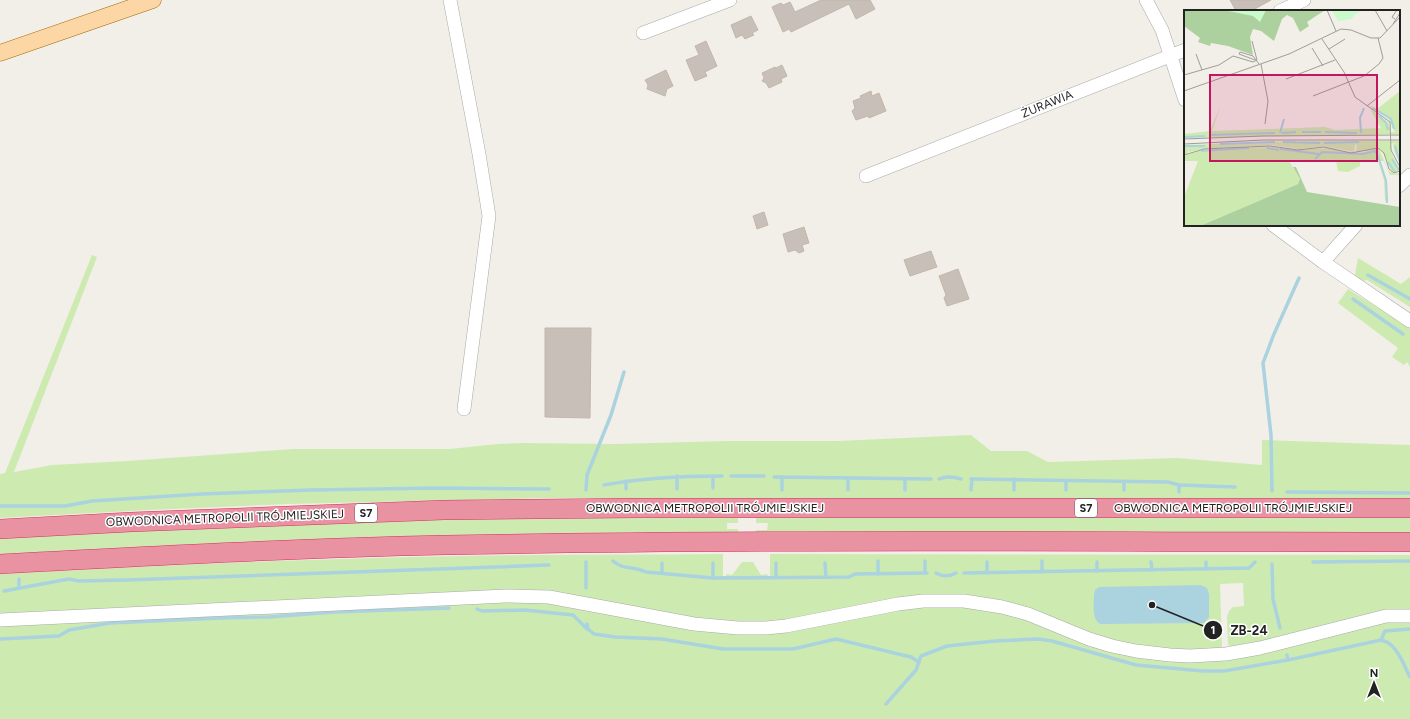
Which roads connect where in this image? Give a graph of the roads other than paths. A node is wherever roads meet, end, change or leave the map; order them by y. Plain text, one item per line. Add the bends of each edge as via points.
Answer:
1 (153, 0) edge
2 (450, 0) edge
3 (730, 0) edge
4 (1146, 0) edge
5 (1277, 0) edge
6 (1304, 0) edge
7 (1281, 10) edge
8 (1283, 10) edge
9 (643, 33) dead end
10 (1184, 50) edge
11 (0, 53) edge
12 (1171, 55) junction
13 (1184, 97) edge
14 (1410, 175) edge
15 (866, 176) dead end
16 (1400, 185) edge
17 (1273, 226) edge
18 (1355, 226) edge
19 (1323, 262) junction
20 (1410, 321) edge
21 (464, 409) dead end
22 (1410, 508) edge
23 (0, 529) edge
24 (1410, 542) edge
25 (0, 564) edge
26 (1410, 616) edge
27 (0, 620) edge

1 - 11 main road
2 - 21 street via 489,216
3 - 9 street
4 - 12 street via 1162,30
5 - 7 street
6 - 8 street
10 - 12 street, ŻURAWIA
12 - 13 street
12 - 15 street, ŻURAWIA
14 - 16 street
17 - 19 street
18 - 19 street
19 - 20 street
22 - 23 highway, OBWODNICA METROPOLII TRÓJMIEJSKIEJ / S7 via 733,508 398,512
24 - 25 highway via 732,542 437,545 203,553
26 - 27 street via 1386,616 1260,648 1226,654 1190,656 1112,646 1028,614 964,601 898,604 786,626 745,628 694,624 549,597 506,596

